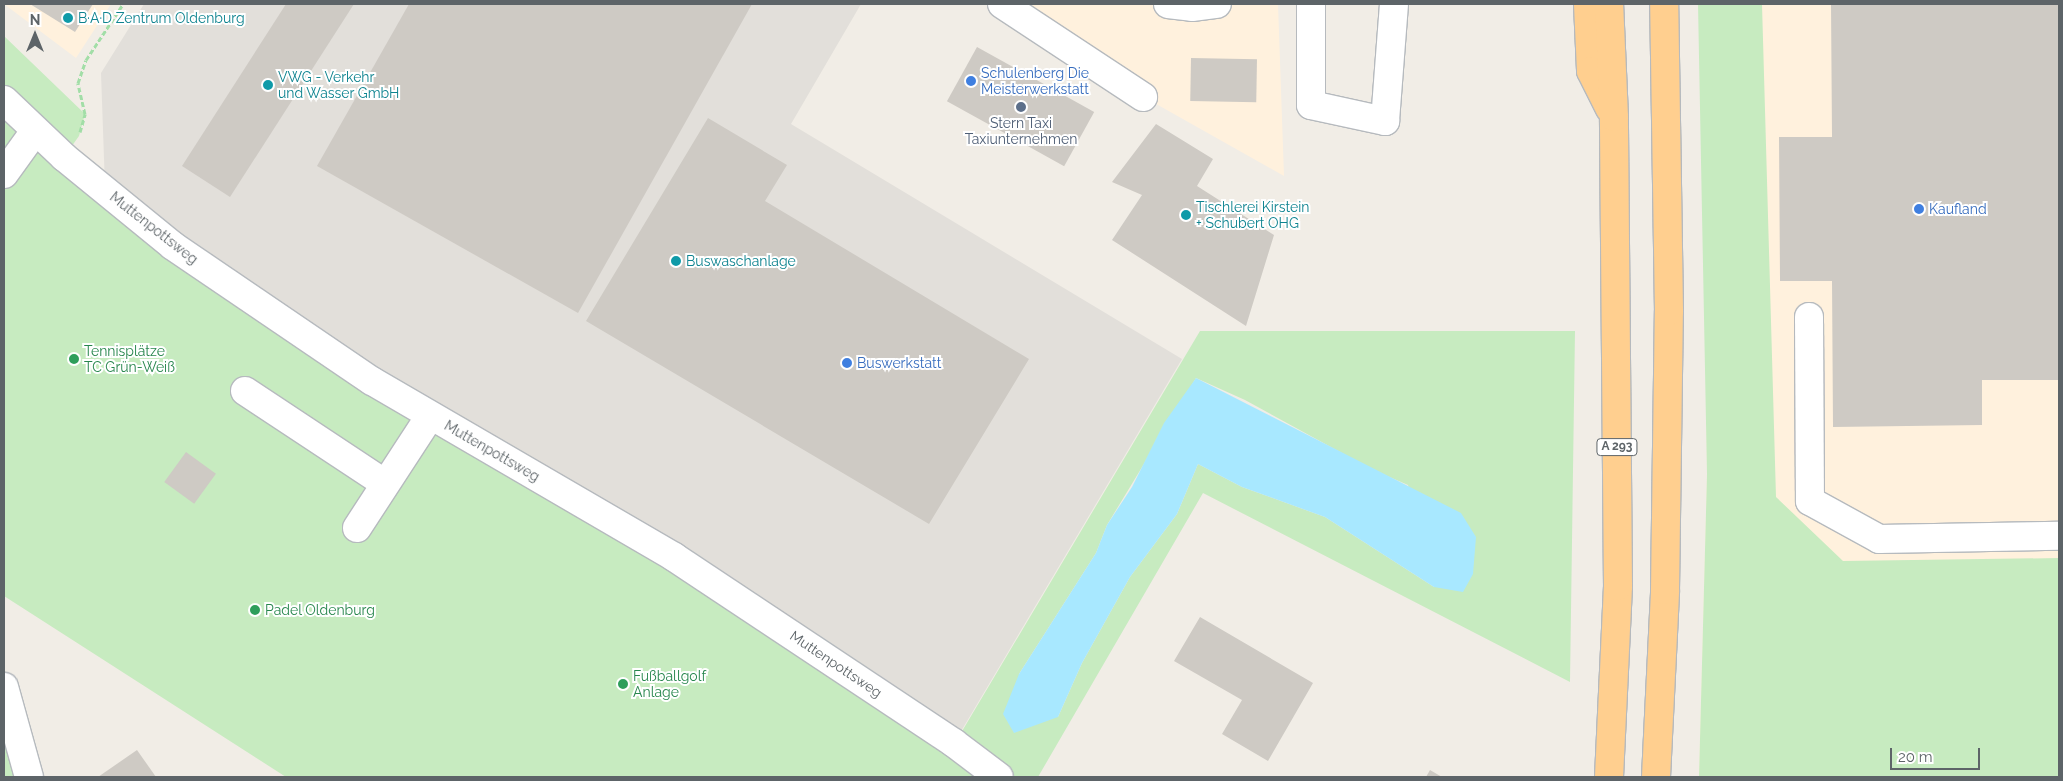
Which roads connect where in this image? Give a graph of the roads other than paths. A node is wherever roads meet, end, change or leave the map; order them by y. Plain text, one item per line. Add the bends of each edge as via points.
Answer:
1 (1002, 4) edge
2 (1168, 4) edge
3 (1217, 4) edge
4 (1311, 4) edge
5 (1394, 4) edge
6 (1588, 4) edge
7 (1609, 4) edge
8 (1664, 4) edge
9 (1143, 97) dead end
10 (4, 100) edge
11 (1614, 117) junction
12 (36, 131) junction
13 (4, 174) edge
14 (1809, 316) dead end
15 (245, 391) dead end
16 (430, 416) junction
17 (384, 483) junction
18 (357, 528) dead end
19 (2059, 536) edge
20 (4, 687) edge
21 (29, 777) edge
22 (998, 777) edge
23 (1609, 777) edge
24 (1656, 777) edge

1 - 9 street
2 - 3 street via 1192,7
4 - 5 street via 1311,105 1385,121
6 - 11 highway via 1591,70
7 - 11 highway, A 293
8 - 24 highway via 1669,311 1665,590
10 - 12 street, Muttenpottsweg
11 - 23 highway, A 293 via 1618,586
12 - 13 street
12 - 16 street, Muttenpottsweg via 173,246 372,381
14 - 19 street via 1810,501 1879,539
15 - 17 street
16 - 17 street
16 - 22 street, Muttenpottsweg via 674,557 954,743
17 - 18 street
20 - 21 street

